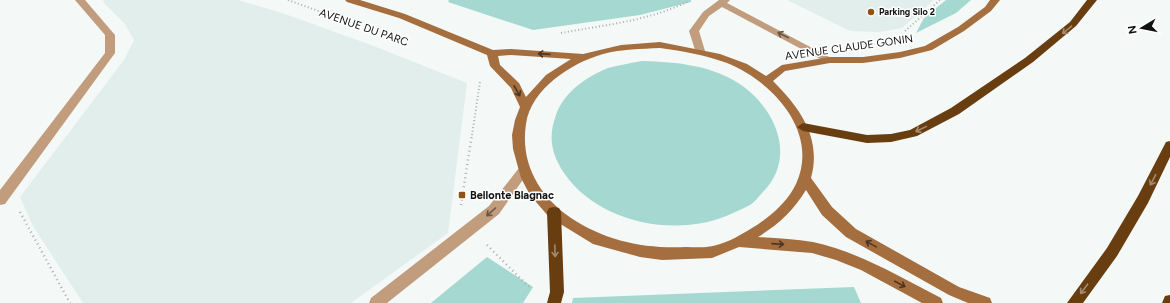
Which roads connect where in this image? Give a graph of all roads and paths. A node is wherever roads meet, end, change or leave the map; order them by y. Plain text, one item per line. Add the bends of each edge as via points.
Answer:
1 (80, 0) edge
2 (288, 0) edge
3 (350, 0) edge
4 (691, 0) edge
5 (940, 0) edge
6 (995, 0) edge
7 (1092, 0) edge
8 (723, 2) edge
9 (337, 18) dead end
10 (900, 32) dead end
11 (557, 33) dead end
12 (700, 51) junction
13 (492, 53) junction
14 (583, 57) junction
15 (830, 60) junction
16 (482, 79) dead end
17 (766, 81) junction
18 (526, 107) junction
19 (803, 128) junction
20 (1170, 144) edge
21 (523, 171) junction
22 (805, 179) junction
23 (0, 200) edge
24 (16, 205) dead end
25 (554, 212) junction
26 (471, 228) junction
27 (739, 242) junction
28 (556, 297) edge
29 (70, 303) edge
30 (376, 303) edge
31 (936, 303) edge
32 (985, 303) edge
33 (1074, 303) edge

1 - 23 lane via 110,35 110,52
2 - 9 path, AVENUE DU PARC
3 - 13 main road, AVENUE DU PARC via 402,16
4 - 11 path via 669,11 647,17
5 - 10 path, AVENUE CLAUDE GONIN via 906,31
6 - 15 main road, AVENUE CLAUDE GONIN via 988,9 961,29 928,48 864,60
7 -> 19 highway via 1073,24 1029,60 962,107 913,133 891,138 867,139
8 - 12 lane via 706,14 694,31
15 -> 8 lane
12 - 14 main road via 660,45 620,47
12 - 17 main road via 736,63
14 -> 13 main road, AVENUE DU PARC
13 -> 18 main road via 495,66 516,86
14 - 18 main road via 559,70 540,87
15 - 17 main road, AVENUE CLAUDE GONIN via 782,68
16 - 26 path via 459,215
17 - 19 main road via 788,102
18 - 21 main road via 517,138
19 - 22 main road via 809,163
20 -> 33 highway via 1143,199 1112,252
21 - 25 main road via 535,192
21 -> 26 lane via 494,210
22 - 27 main road via 789,207 768,226
32 -> 22 main road via 954,291 851,233 827,211
24 - 29 path
25 - 27 main road via 598,240 654,254 711,252
25 -> 28 highway
26 - 28 path via 528,286
26 - 30 lane
27 -> 31 main road via 823,250 859,263

